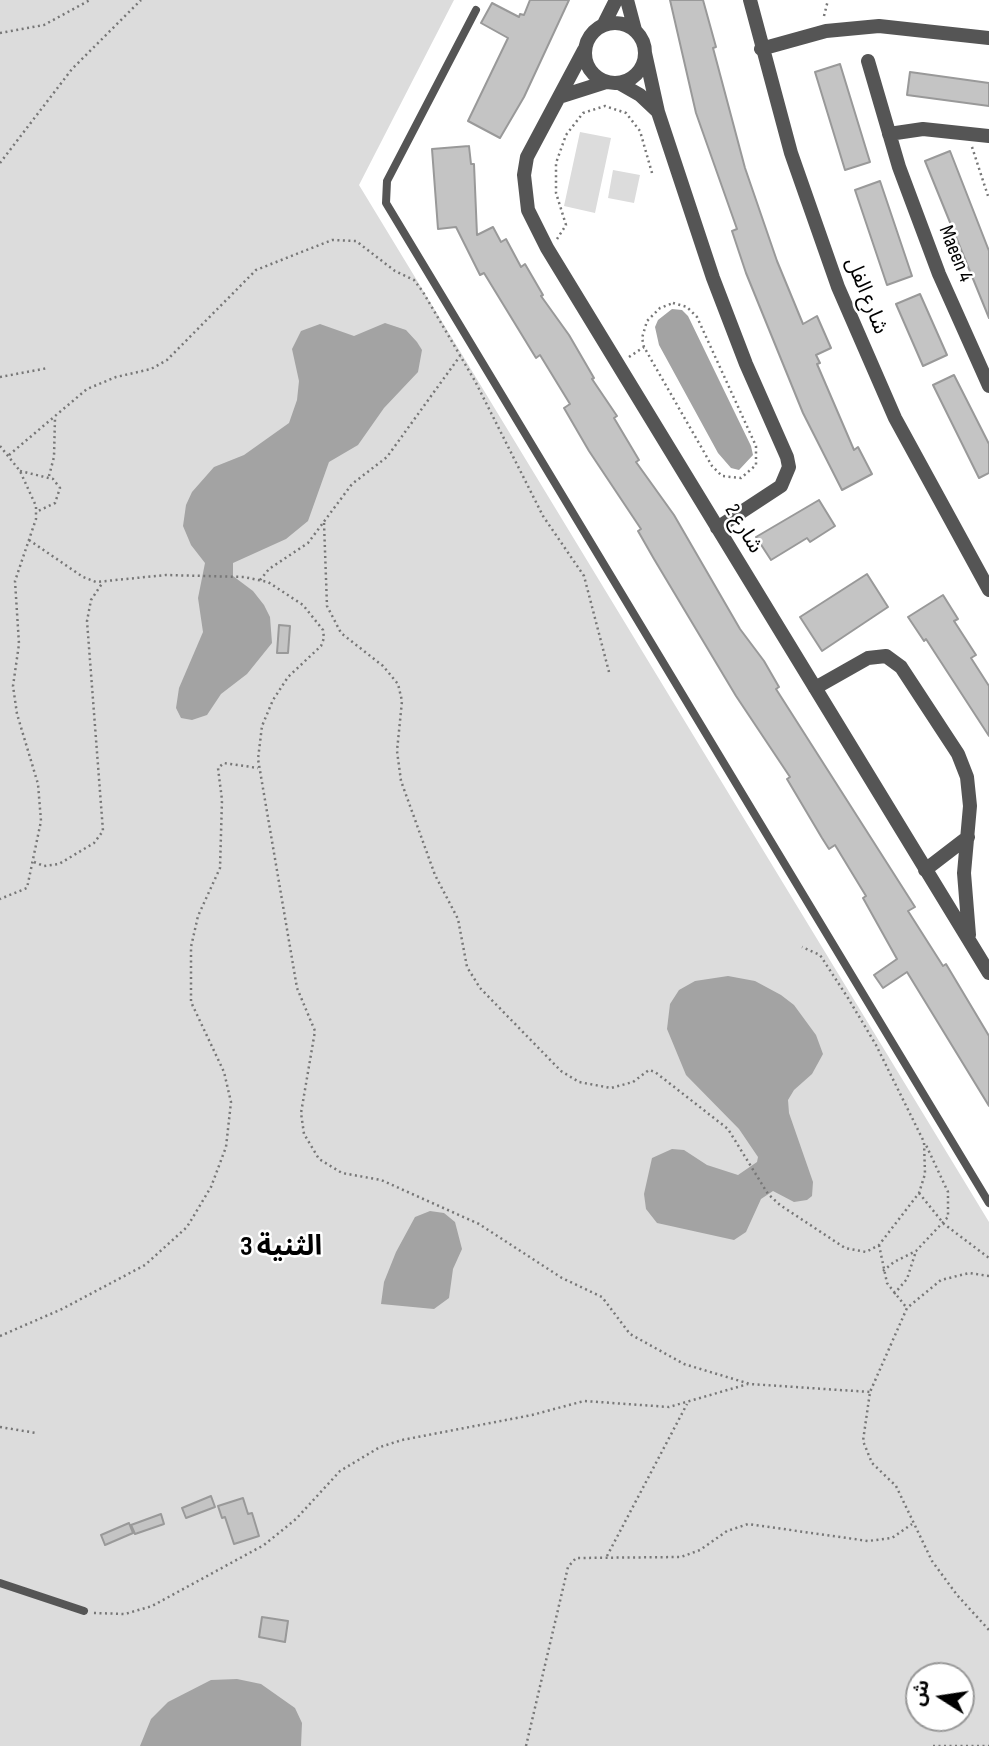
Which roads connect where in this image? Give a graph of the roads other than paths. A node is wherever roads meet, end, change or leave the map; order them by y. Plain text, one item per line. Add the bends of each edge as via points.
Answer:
1 (616, 0) edge
2 (627, 0) edge
3 (750, 0) edge
4 (476, 10) dead end
5 (604, 24) junction
6 (635, 30) junction
7 (989, 38) edge
8 (761, 49) junction
9 (584, 50) junction
10 (645, 53) junction
11 (867, 61) dead end
12 (612, 82) junction
13 (561, 97) junction
14 (657, 112) junction
15 (889, 134) junction
16 (989, 136) edge
17 (989, 387) edge
18 (717, 527) junction
19 (984, 572) edge
20 (989, 590) edge
21 (815, 688) junction
22 (968, 837) junction
23 (925, 870) junction
24 (971, 943) junction
25 (989, 973) edge
26 (989, 1203) edge
27 (0, 1583) edge
28 (84, 1611) road end

1 - 5 street, شارع 2
2 - 6 street
3 - 8 street, شارع الفل
4 - 26 lane via 387,181 386,203
5 - 6 street via 626,24
5 - 9 street, شارع 2 via 594,30
6 - 10 street
7 - 8 street via 879,26 826,31
8 - 19 street, شارع الفل via 838,287 895,418
9 - 12 street via 590,70
9 - 13 street, شارع 2
10 - 12 street via 637,73
10 - 14 street
11 - 15 street, Maeen 4
12 - 13 street
12 - 14 street via 640,95
13 - 18 street, شارع 2 via 534,141 524,175 528,210
14 - 18 street via 725,310 788,457 781,486
15 - 16 street via 923,129
15 - 17 street, Maeen 4 via 939,274
18 - 21 street, شارع 2
19 - 20 street, شارع الفل
21 - 22 street via 867,658 886,656 895,661 963,766 969,790
21 - 23 street, شارع 2
22 - 23 street
22 - 24 street via 964,891
23 - 24 street, شارع 2
24 - 25 street, شارع 2
27 - 28 lane

